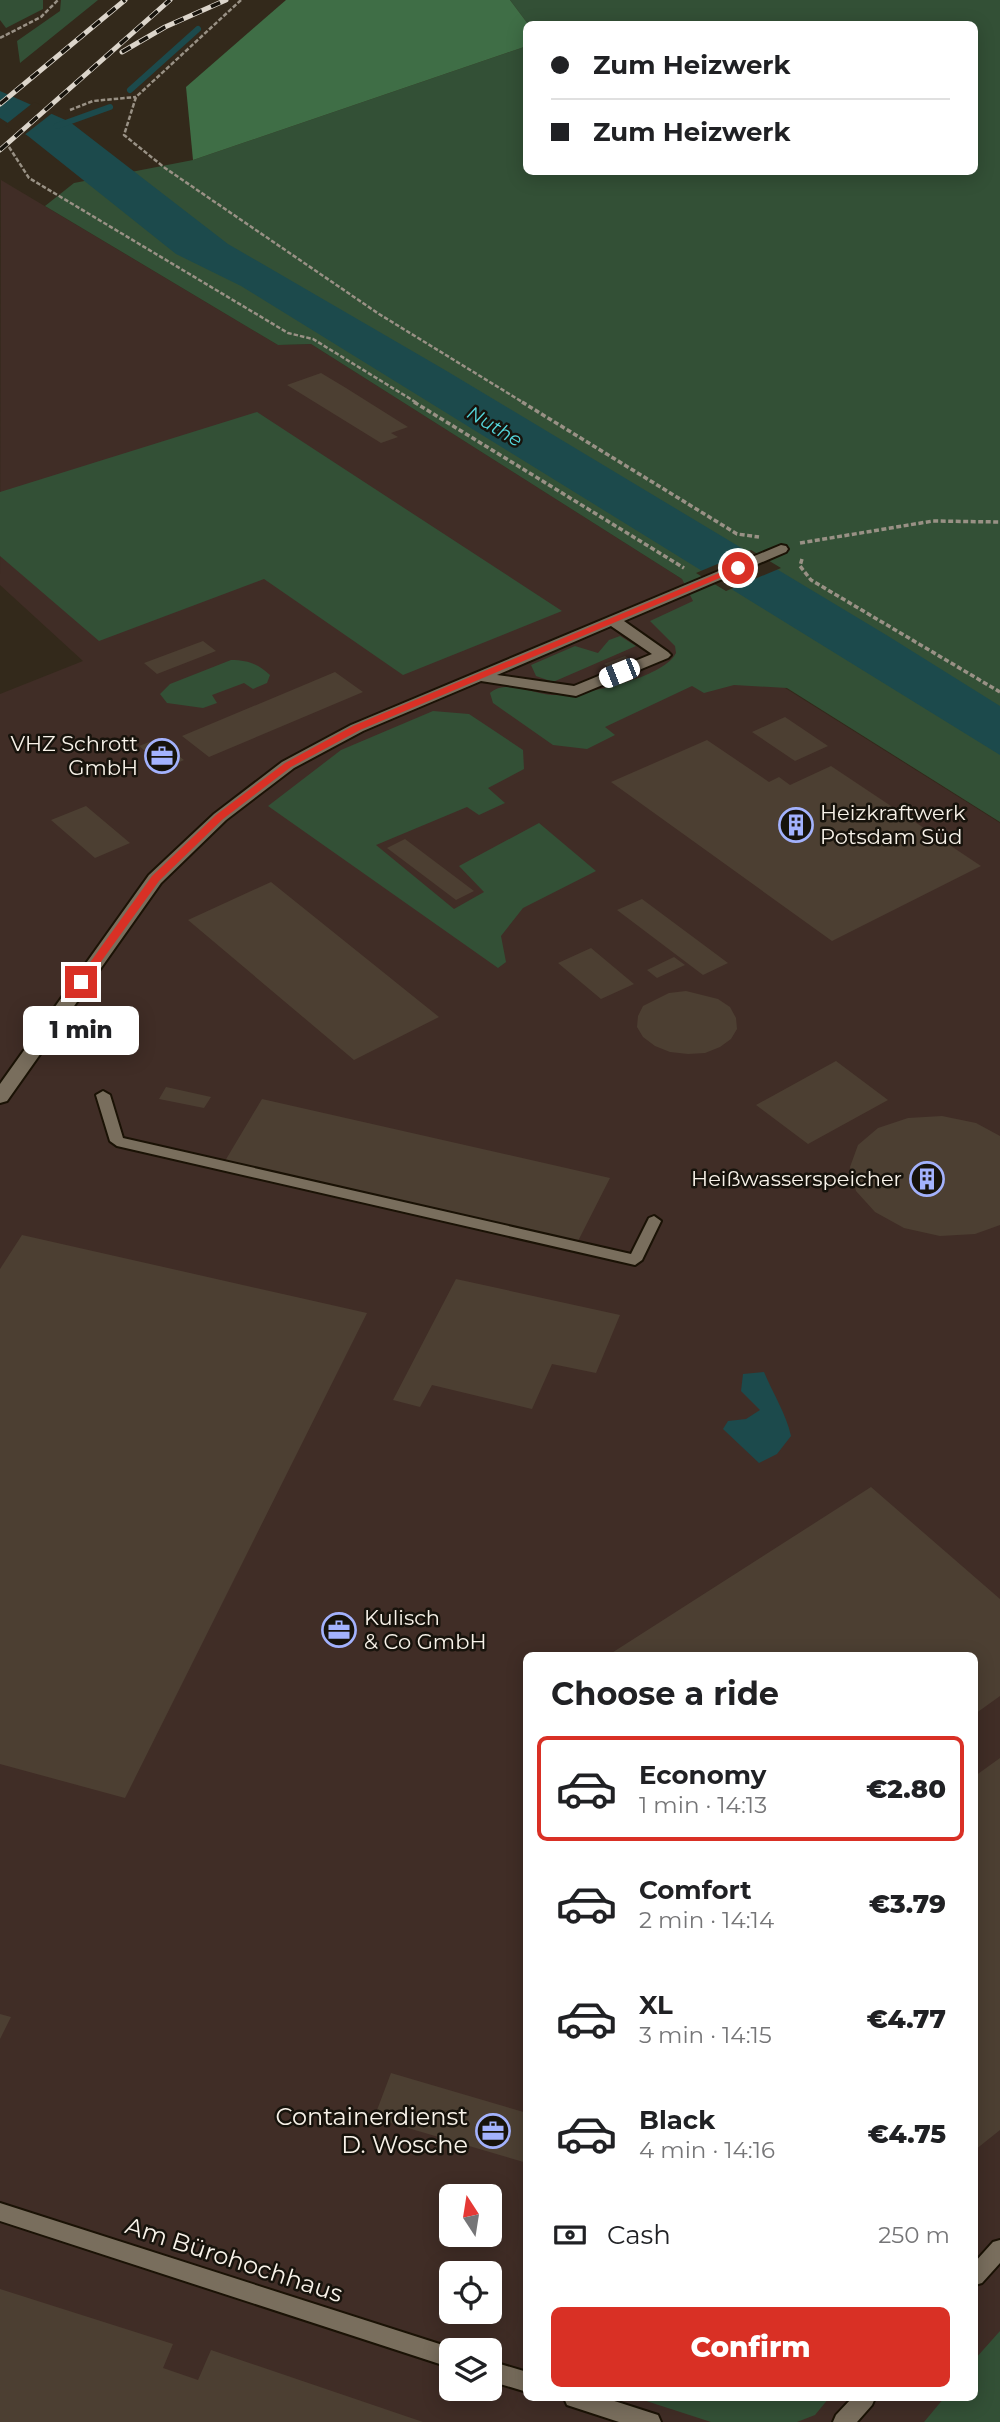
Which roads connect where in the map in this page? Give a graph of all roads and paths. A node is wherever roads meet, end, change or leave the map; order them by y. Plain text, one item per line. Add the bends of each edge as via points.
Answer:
1 (58, 0) edge
2 (241, 0) edge
3 (0, 38) edge
4 (136, 97) junction
5 (70, 110) dead end
6 (9, 148) dead end
7 (1000, 523) edge
8 (762, 537) dead end
9 (787, 547) joint
10 (803, 555) dead end
11 (690, 588) junction
12 (614, 621) junction
13 (481, 676) junction
14 (1000, 692) edge
15 (103, 1095) dead end
16 (0, 1097) edge
17 (654, 1222) dead end
18 (0, 2212) edge
19 (1000, 2249) edge
20 (978, 2273) edge
21 (439, 2354) edge
22 (502, 2375) edge
23 (523, 2381) edge
24 (584, 2401) edge
25 (862, 2401) edge
26 (650, 2422) edge
27 (843, 2422) edge

1 - 3 path
2 - 4 path
4 - 5 path via 93,101
4 - 8 path via 124,135 165,168 379,314 737,534
6 - 11 path via 29,178 288,333 313,339 688,570
7 - 9 path via 933,521
9 - 11 street
10 - 14 path via 800,566 811,580
11 - 12 street
12 - 13 street
12 - 13 street via 663,655 576,691
13 - 16 street via 357,728 288,765 220,817 155,878
15 - 17 lane via 117,1141 635,1259
18 - 21 lane, Am Bürohochhaus
19 - 20 lane
22 - 23 lane
24 - 26 lane
25 - 27 lane

